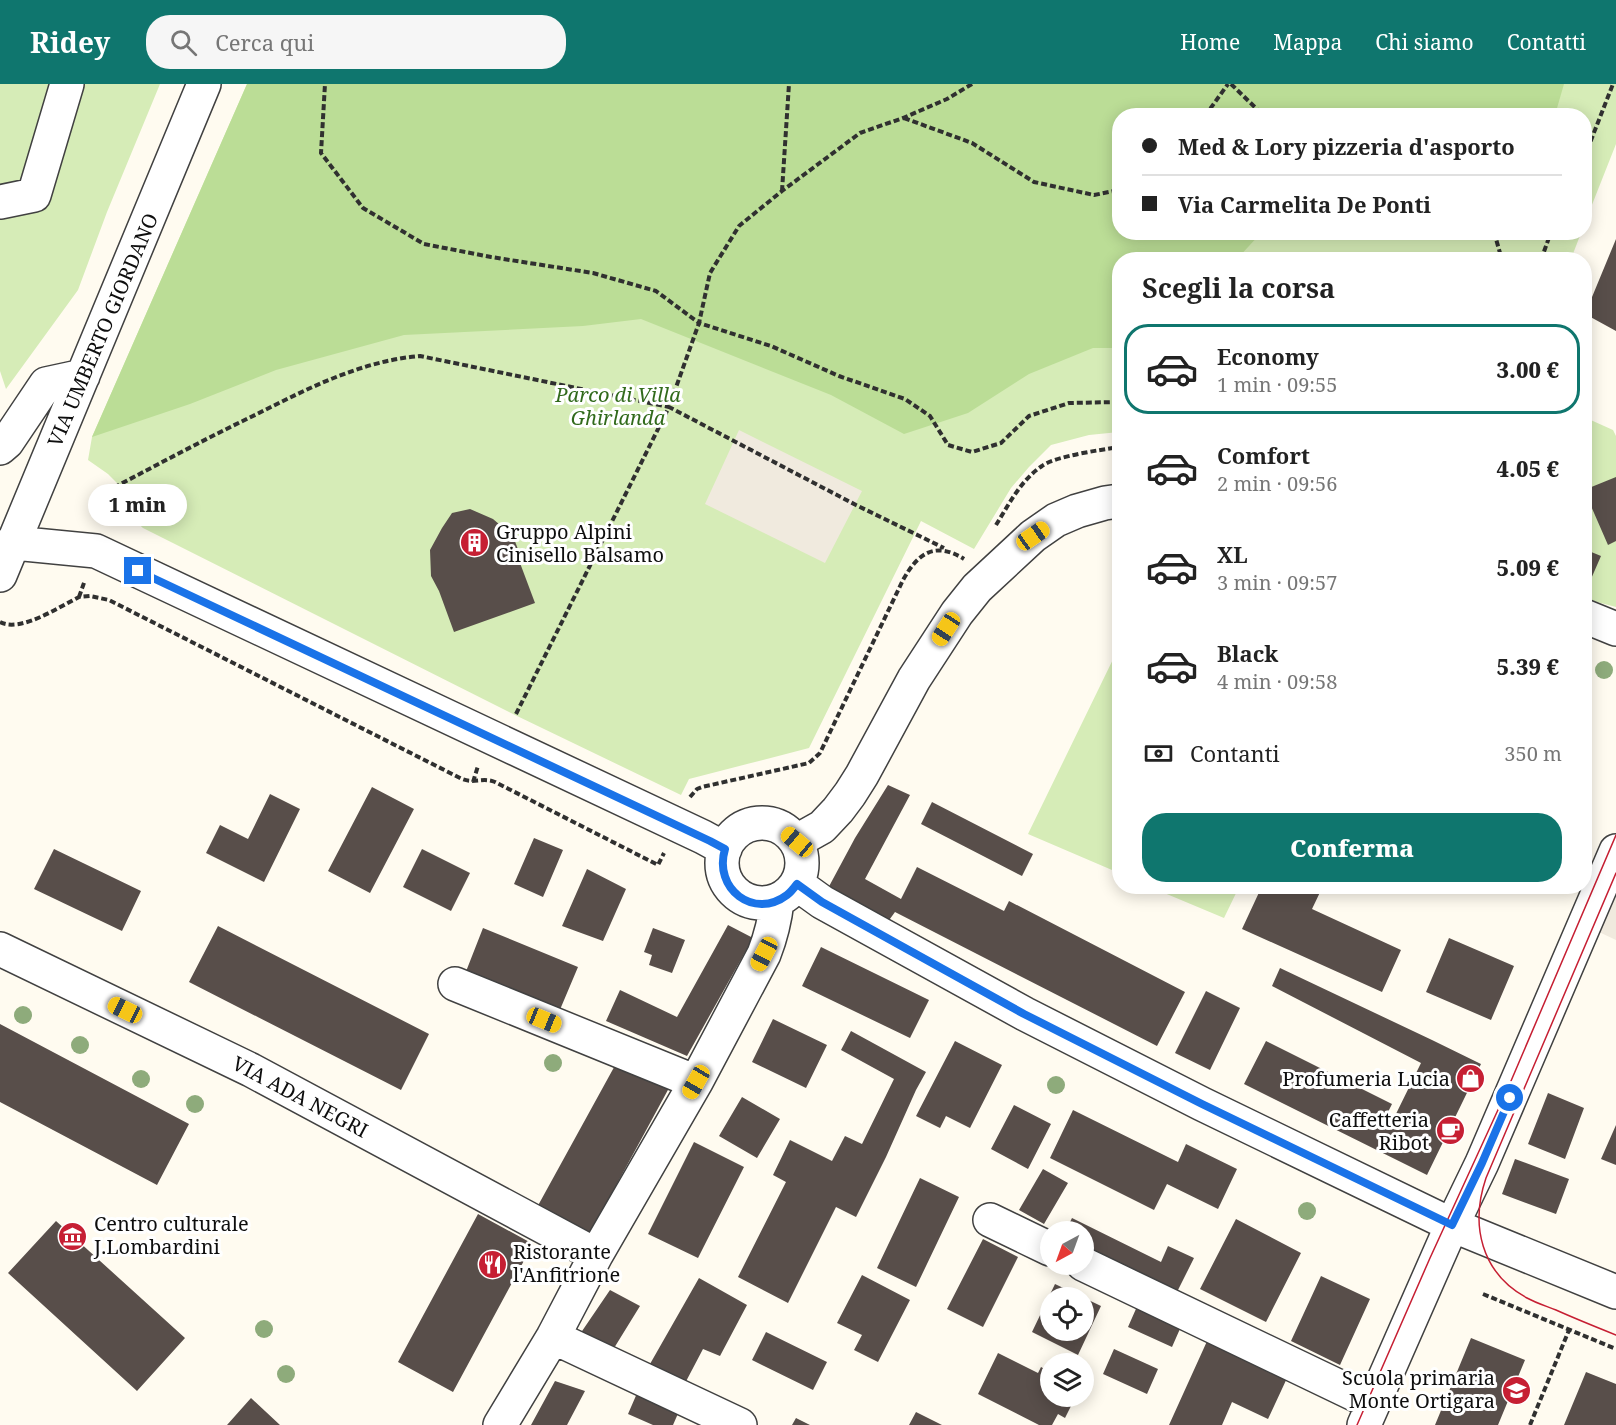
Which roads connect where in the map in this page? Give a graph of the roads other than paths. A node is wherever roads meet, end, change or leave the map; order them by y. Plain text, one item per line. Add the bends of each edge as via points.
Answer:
1 (67, 84) edge
2 (204, 84) edge
3 (0, 202) edge
4 (83, 376) junction
5 (0, 448) edge
6 (1112, 502) edge
7 (5, 540) edge
8 (0, 575) edge
9 (1592, 619) edge
10 (1616, 629) edge
11 (797, 842) junction
12 (725, 849) junction
13 (1616, 851) edge
14 (787, 893) junction
15 (0, 949) edge
16 (455, 984) dead end
17 (696, 1082) junction
18 (990, 1220) dead end
19 (1452, 1225) junction
20 (1040, 1244) edge
21 (596, 1255) junction
22 (1094, 1270) edge
23 (1616, 1292) edge
24 (553, 1337) junction
25 (1369, 1414) edge
26 (500, 1425) edge
27 (740, 1425) edge

1 - 3 street via 34,195
2 - 4 street, VIA UMBERTO GIORDANO
4 - 5 street via 46,384
4 - 7 street, VIA UMBERTO GIORDANO
6 - 11 street via 1056,520 977,588 914,679 850,794 822,827
7 - 8 street, VIA UMBERTO GIORDANO
7 - 12 street via 96,551
9 - 10 street
11 - 12 street via 779,827 752,824 739,828
11 - 14 street via 802,872
12 - 14 street via 724,876 732,891 761,904
13 - 19 street
14 - 17 street via 764,954
14 - 19 street via 822,902 1024,1014
15 - 21 street, VIA ADA NEGRI via 250,1070
16 - 17 street
17 - 21 street
18 - 20 street
19 - 23 street
19 - 25 street
21 - 24 street
22 - 25 street
24 - 26 street
24 - 27 street

